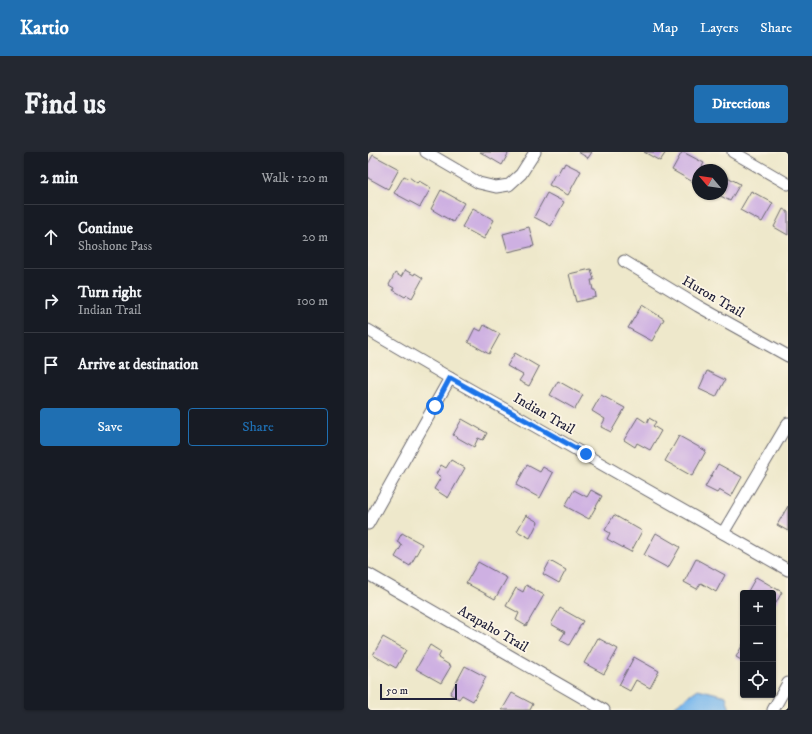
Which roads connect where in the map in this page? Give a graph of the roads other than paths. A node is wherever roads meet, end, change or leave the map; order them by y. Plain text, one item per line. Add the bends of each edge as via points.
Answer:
1 (426, 152) edge
2 (535, 152) edge
3 (732, 152) edge
4 (788, 184) edge
5 (624, 261) dead end
6 (368, 330) edge
7 (788, 356) edge
8 (450, 378) junction
9 (788, 423) edge
10 (368, 524) edge
11 (723, 533) junction
12 (788, 570) edge
13 (368, 574) edge
14 (788, 684) edge
15 (604, 710) edge
16 (773, 710) edge

1 - 2 street via 480,183 496,187 509,185 521,174
3 - 4 street
5 - 7 street, Huron Trail
6 - 8 street, Indian Trail
8 - 10 street
8 - 11 street, Indian Trail
9 - 11 street
11 - 12 street, Indian Trail
13 - 15 street, Arapaho Trail
14 - 16 street

